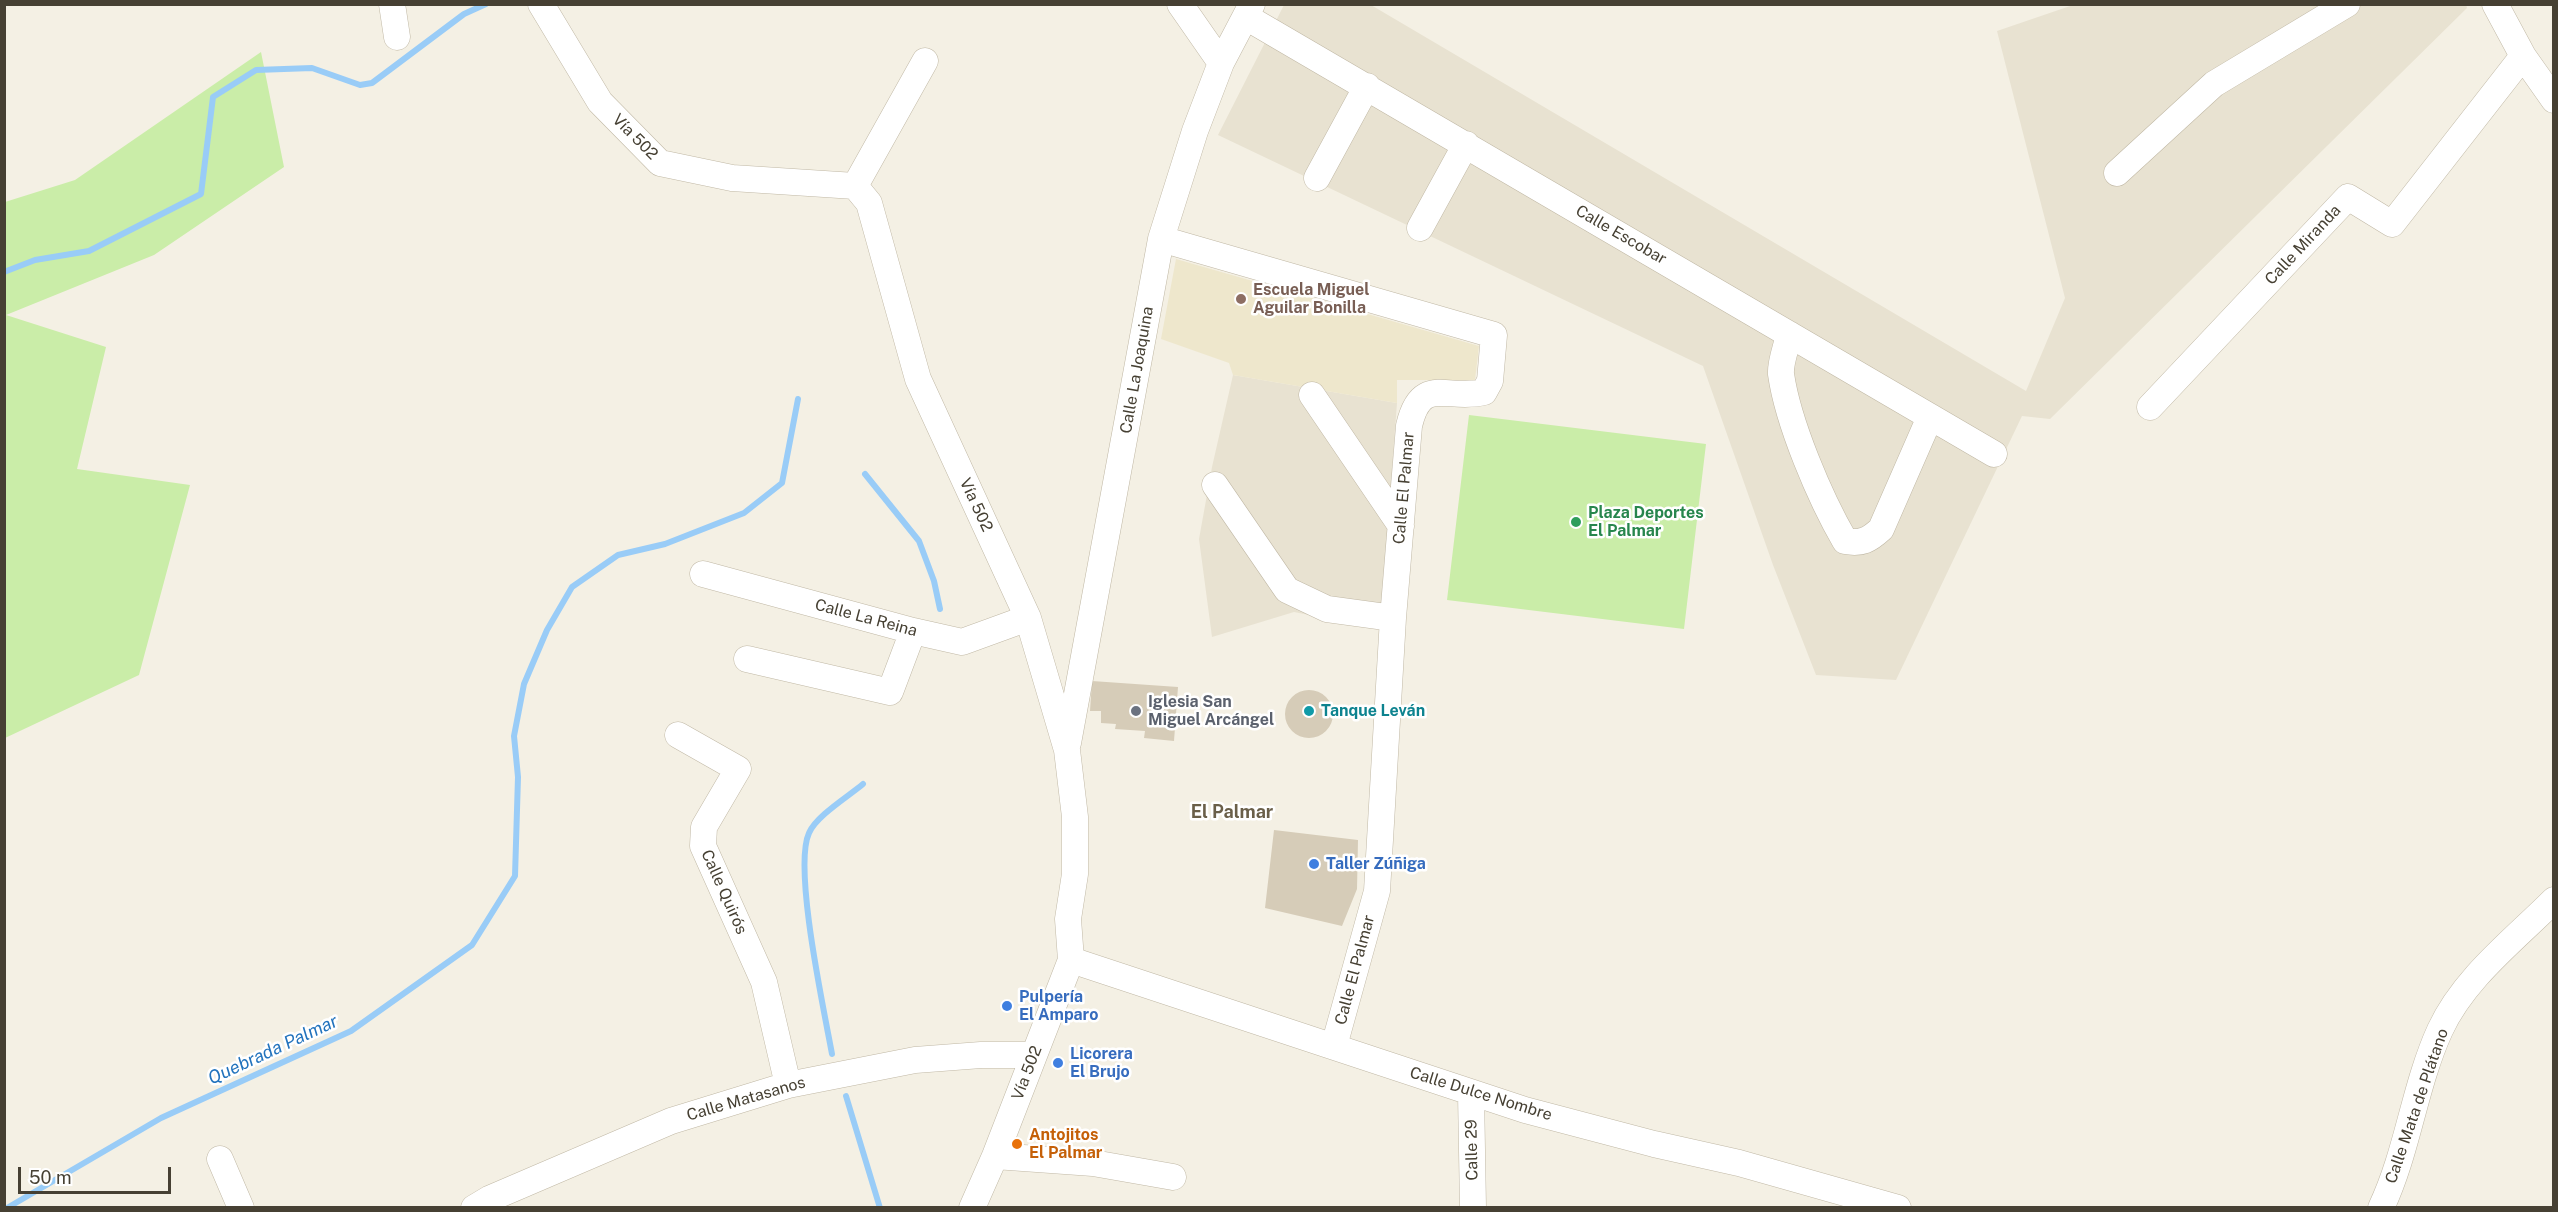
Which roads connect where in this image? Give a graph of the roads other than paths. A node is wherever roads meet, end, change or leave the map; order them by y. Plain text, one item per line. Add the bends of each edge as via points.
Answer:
1 (392, 4) edge
2 (541, 4) edge
3 (1180, 4) edge
4 (2347, 4) edge
5 (2495, 4) edge
6 (1249, 11) edge
7 (397, 37) dead end
8 (2523, 56) junction
9 (925, 60) dead end
10 (1221, 63) junction
11 (1367, 86) junction
12 (2553, 100) edge
13 (1466, 144) junction
14 (2117, 172) dead end
15 (1317, 178) dead end
16 (855, 186) junction
17 (1420, 228) dead end
18 (1161, 239) junction
19 (1790, 334) junction
20 (1312, 395) dead end
21 (2150, 407) dead end
22 (1930, 417) junction
23 (1994, 454) dead end
24 (1215, 485) dead end
25 (1401, 526) junction
26 (703, 574) dead end
27 (1028, 618) junction
28 (1393, 618) junction
29 (913, 631) junction
30 (747, 658) dead end
31 (678, 735) dead end
32 (1067, 750) junction
33 (2553, 900) edge
34 (1071, 960) junction
35 (1334, 1046) junction
36 (1034, 1055) junction
37 (788, 1085) junction
38 (1471, 1093) junction
39 (995, 1156) junction
40 (220, 1159) dead end
41 (1173, 1177) dead end
42 (241, 1208) edge
43 (474, 1208) edge
44 (972, 1208) edge
45 (1473, 1208) edge
46 (1898, 1208) edge
47 (2381, 1208) edge

1 - 7 street
2 - 16 street, Vía 502 via 600,102 660,163 732,178
3 - 10 street
4 - 14 street via 2214,84
5 - 8 street
6 - 10 street, Calle La Joaquina
6 - 11 street, Calle Escobar
8 - 12 street
8 - 21 street, Calle Miranda via 2392,224 2348,197
9 - 16 street
10 - 18 street, Calle La Joaquina
11 - 13 street, Calle Escobar
11 - 15 street
13 - 17 street
13 - 19 street, Calle Escobar
16 - 27 street, Vía 502 via 869,203 918,379
18 - 25 street, Calle El Palmar via 1494,335 1490,381 1484,392 1471,395 1436,391 1421,397 1413,409
18 - 32 street, Calle La Joaquina
19 - 22 street, Calle Escobar
19 - 22 street via 1781,372 1792,416 1831,517 1845,541 1858,544 1881,530
20 - 25 street
22 - 23 street, Calle Escobar
24 - 28 street via 1287,590 1327,609
25 - 28 street, Calle El Palmar
26 - 29 street, Calle La Reina
27 - 29 street, Calle La Reina via 962,642
27 - 32 street, Vía 502
28 - 35 street, Calle El Palmar via 1377,891
29 - 30 street via 890,692
31 - 37 street, Calle Quirós via 738,769 705,827 703,846 765,982
32 - 34 street, Vía 502 via 1075,817 1075,874 1068,919
33 - 47 street, Calle Mata de Plátano via 2480,972 2440,1030
34 - 35 street, Calle Dulce Nombre
34 - 36 street, Vía 502
35 - 38 street, Calle Dulce Nombre
36 - 37 street, Calle Matasanos via 915,1060
36 - 39 street, Vía 502
37 - 43 street, Calle Matasanos via 671,1121 489,1198
38 - 45 street, Calle 29
38 - 46 street, Calle Dulce Nombre
39 - 41 street via 1093,1163
39 - 44 street, Vía 502
40 - 42 street

